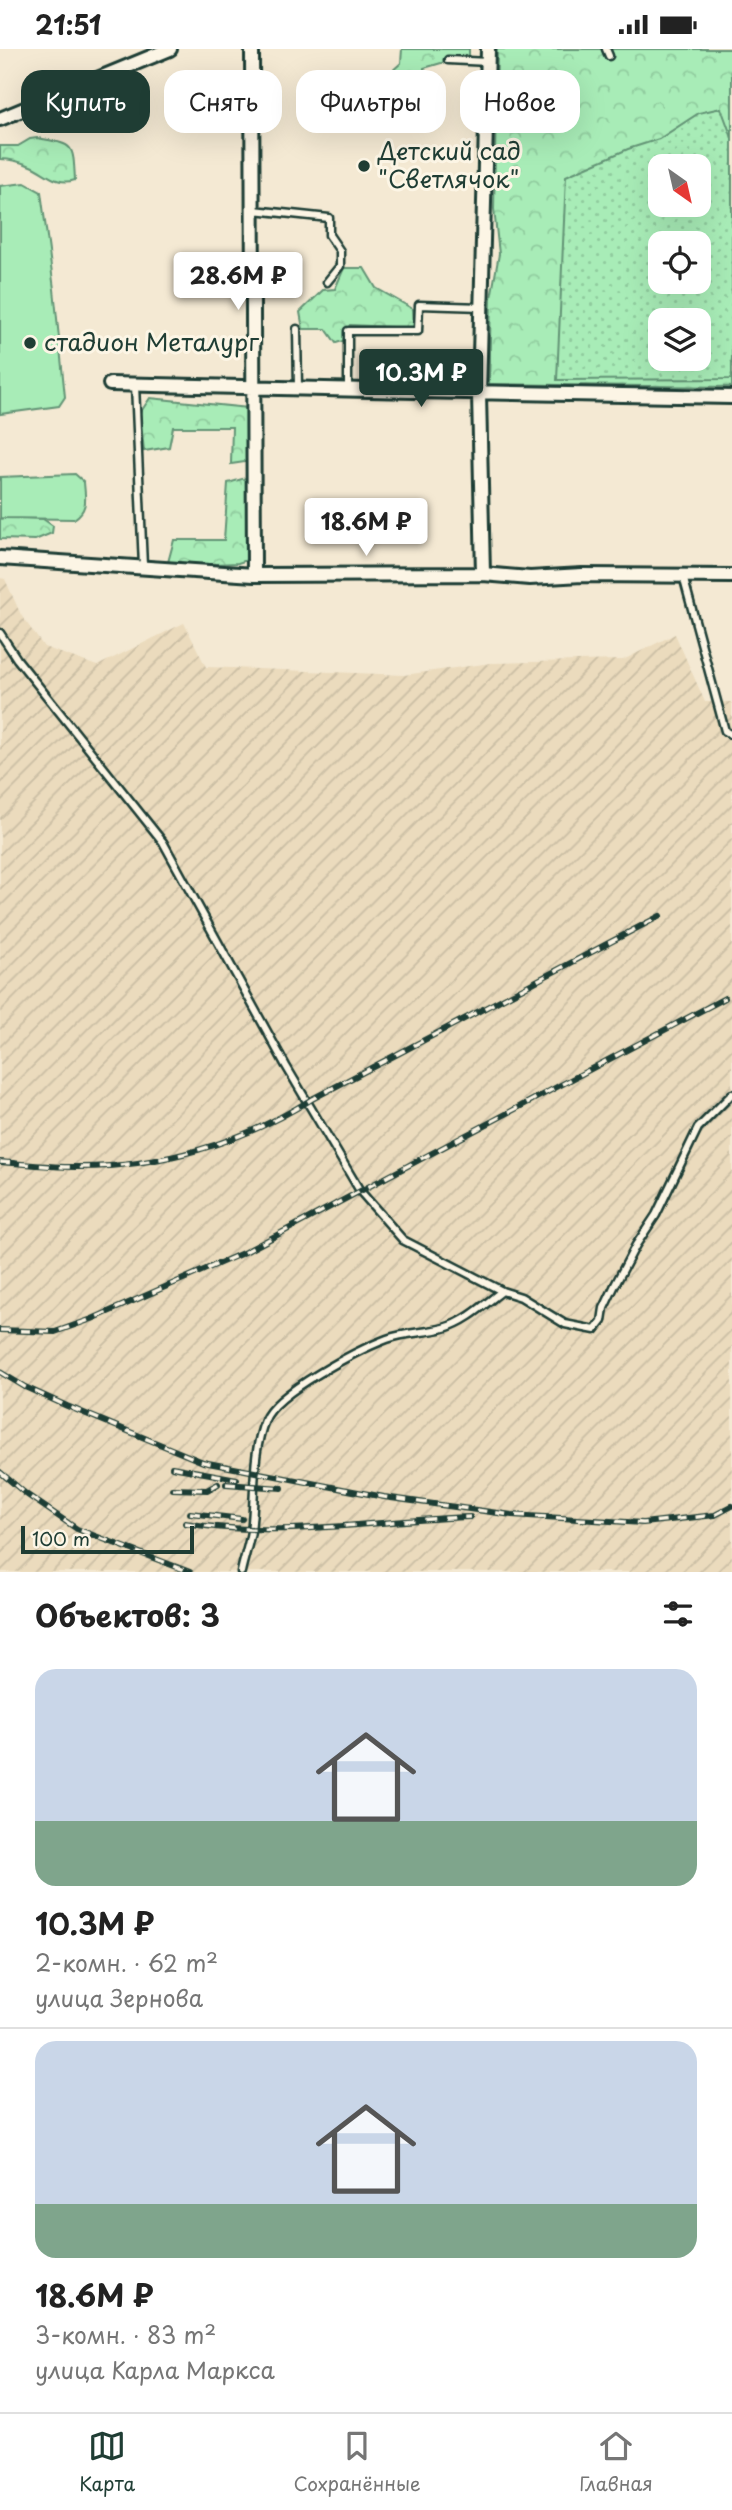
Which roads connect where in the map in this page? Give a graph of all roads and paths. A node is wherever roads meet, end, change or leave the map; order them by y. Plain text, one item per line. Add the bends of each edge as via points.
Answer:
1 (170, 49) edge
2 (253, 49) edge
3 (488, 55) edge
4 (448, 60) dead end
5 (0, 119) edge
6 (254, 210) junction
7 (327, 282) dead end
8 (482, 307) junction
9 (297, 329) dead end
10 (110, 384) dead end
11 (135, 385) junction
12 (254, 386) junction
13 (298, 388) junction
14 (348, 390) junction
15 (480, 394) junction
16 (732, 397) edge
17 (0, 558) edge
18 (143, 566) junction
19 (483, 574) junction
20 (254, 575) junction
21 (683, 576) junction
22 (732, 576) edge
23 (0, 633) edge
24 (732, 735) edge
25 (732, 1094) edge
26 (502, 1291) junction
27 (241, 1572) edge

1 - 5 street
2 - 6 street
3 - 4 lane
3 - 8 street
6 - 7 lane via 329,218 329,235 340,251 340,266
6 - 12 street
8 - 14 lane via 419,305 418,331 348,331
8 - 15 street
9 - 13 lane
10 - 11 street
11 - 12 street
11 - 18 lane
12 - 13 street
12 - 20 street
13 - 14 street
14 - 15 street
15 - 16 street
15 - 19 street
17 - 18 street
18 - 20 street
19 - 20 street
19 - 21 street via 530,578
21 - 22 street
21 - 24 lane via 725,730
23 - 26 lane via 163,842 360,1191 403,1240
25 - 26 lane via 698,1129 595,1330 565,1324 521,1297
26 - 27 lane via 443,1328 388,1338 273,1405 257,1446 251,1528

